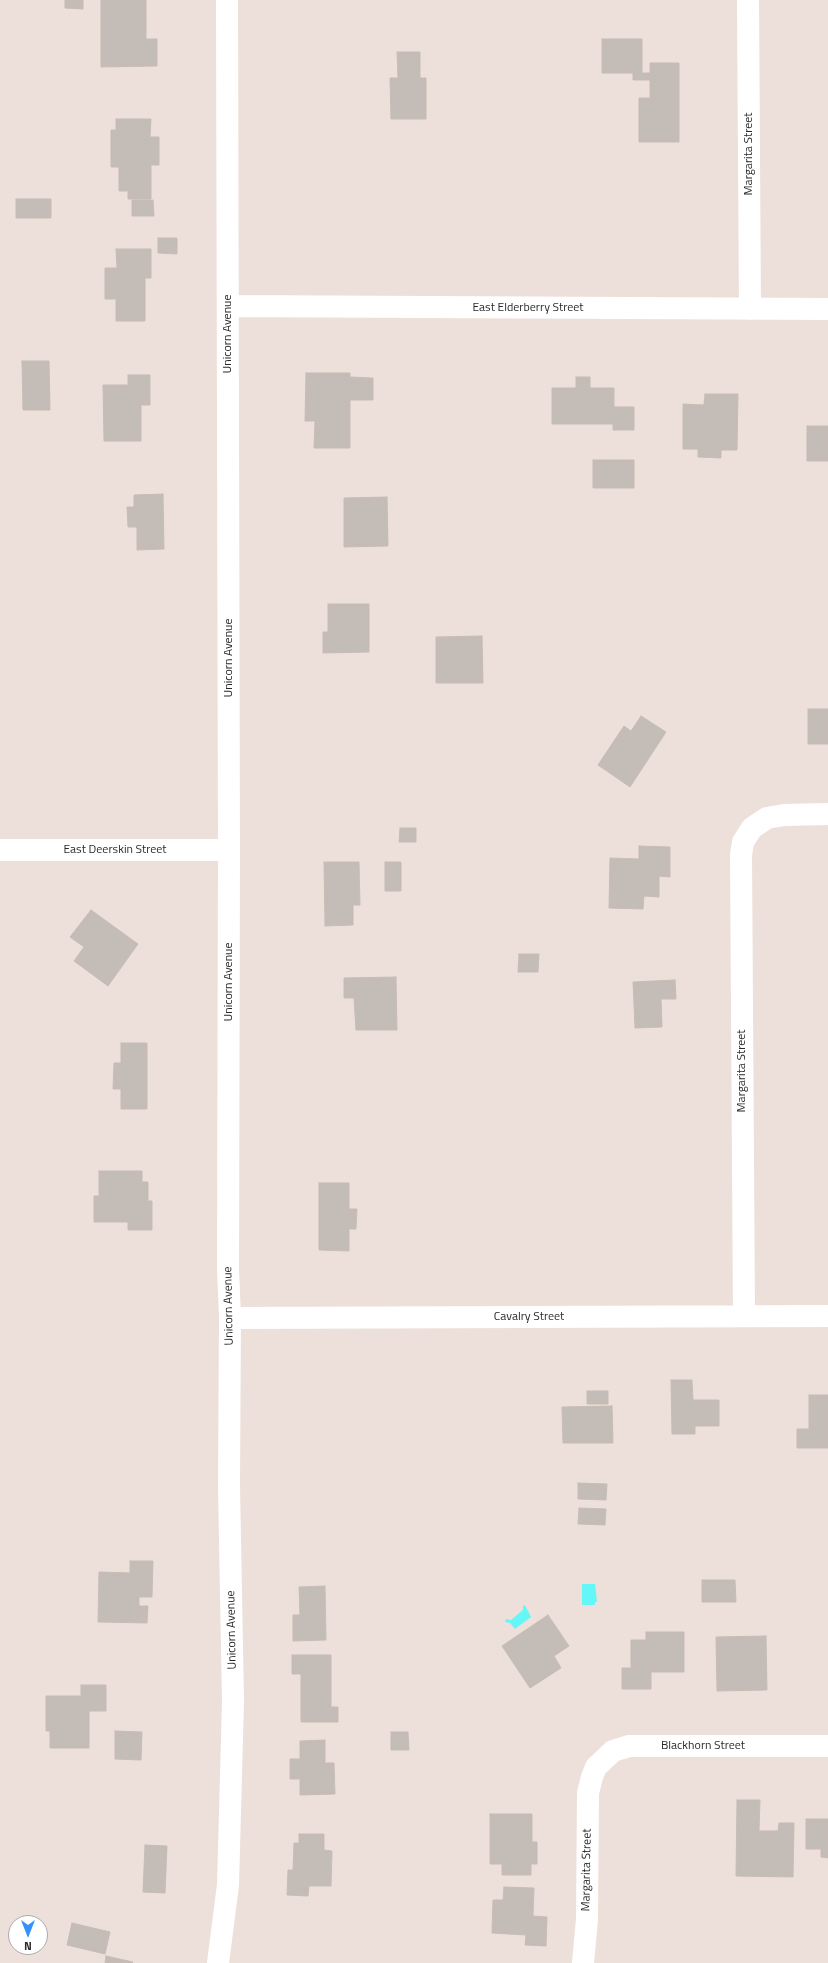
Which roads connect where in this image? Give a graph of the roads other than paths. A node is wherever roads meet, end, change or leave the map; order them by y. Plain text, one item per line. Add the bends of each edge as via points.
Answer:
1 (227, 0) edge
2 (748, 0) edge
3 (228, 306) junction
4 (750, 309) junction
5 (828, 309) edge
6 (828, 814) edge
7 (0, 850) edge
8 (229, 850) junction
9 (744, 1316) junction
10 (828, 1316) edge
11 (230, 1318) junction
12 (828, 1746) edge
13 (592, 1777) joint
14 (218, 1963) edge
15 (583, 1963) edge

1 - 3 street, Unicorn Avenue
2 - 4 street, Margarita Street
3 - 4 street, East Elderberry Street
3 - 8 street, Unicorn Avenue
4 - 5 street, East Elderberry Street
6 - 9 street, Margarita Street via 784,814 767,818 752,828 743,842 741,855
7 - 8 street, East Deerskin Street
8 - 11 street, Unicorn Avenue
9 - 10 street, Cavalry Street
9 - 11 street, Cavalry Street
11 - 14 street, Unicorn Avenue via 229,1486 233,1700 228,1884
12 - 13 street, Blackhorn Street via 629,1746 612,1751 596,1767
13 - 15 street, Margarita Street via 588,1793 587,1919

